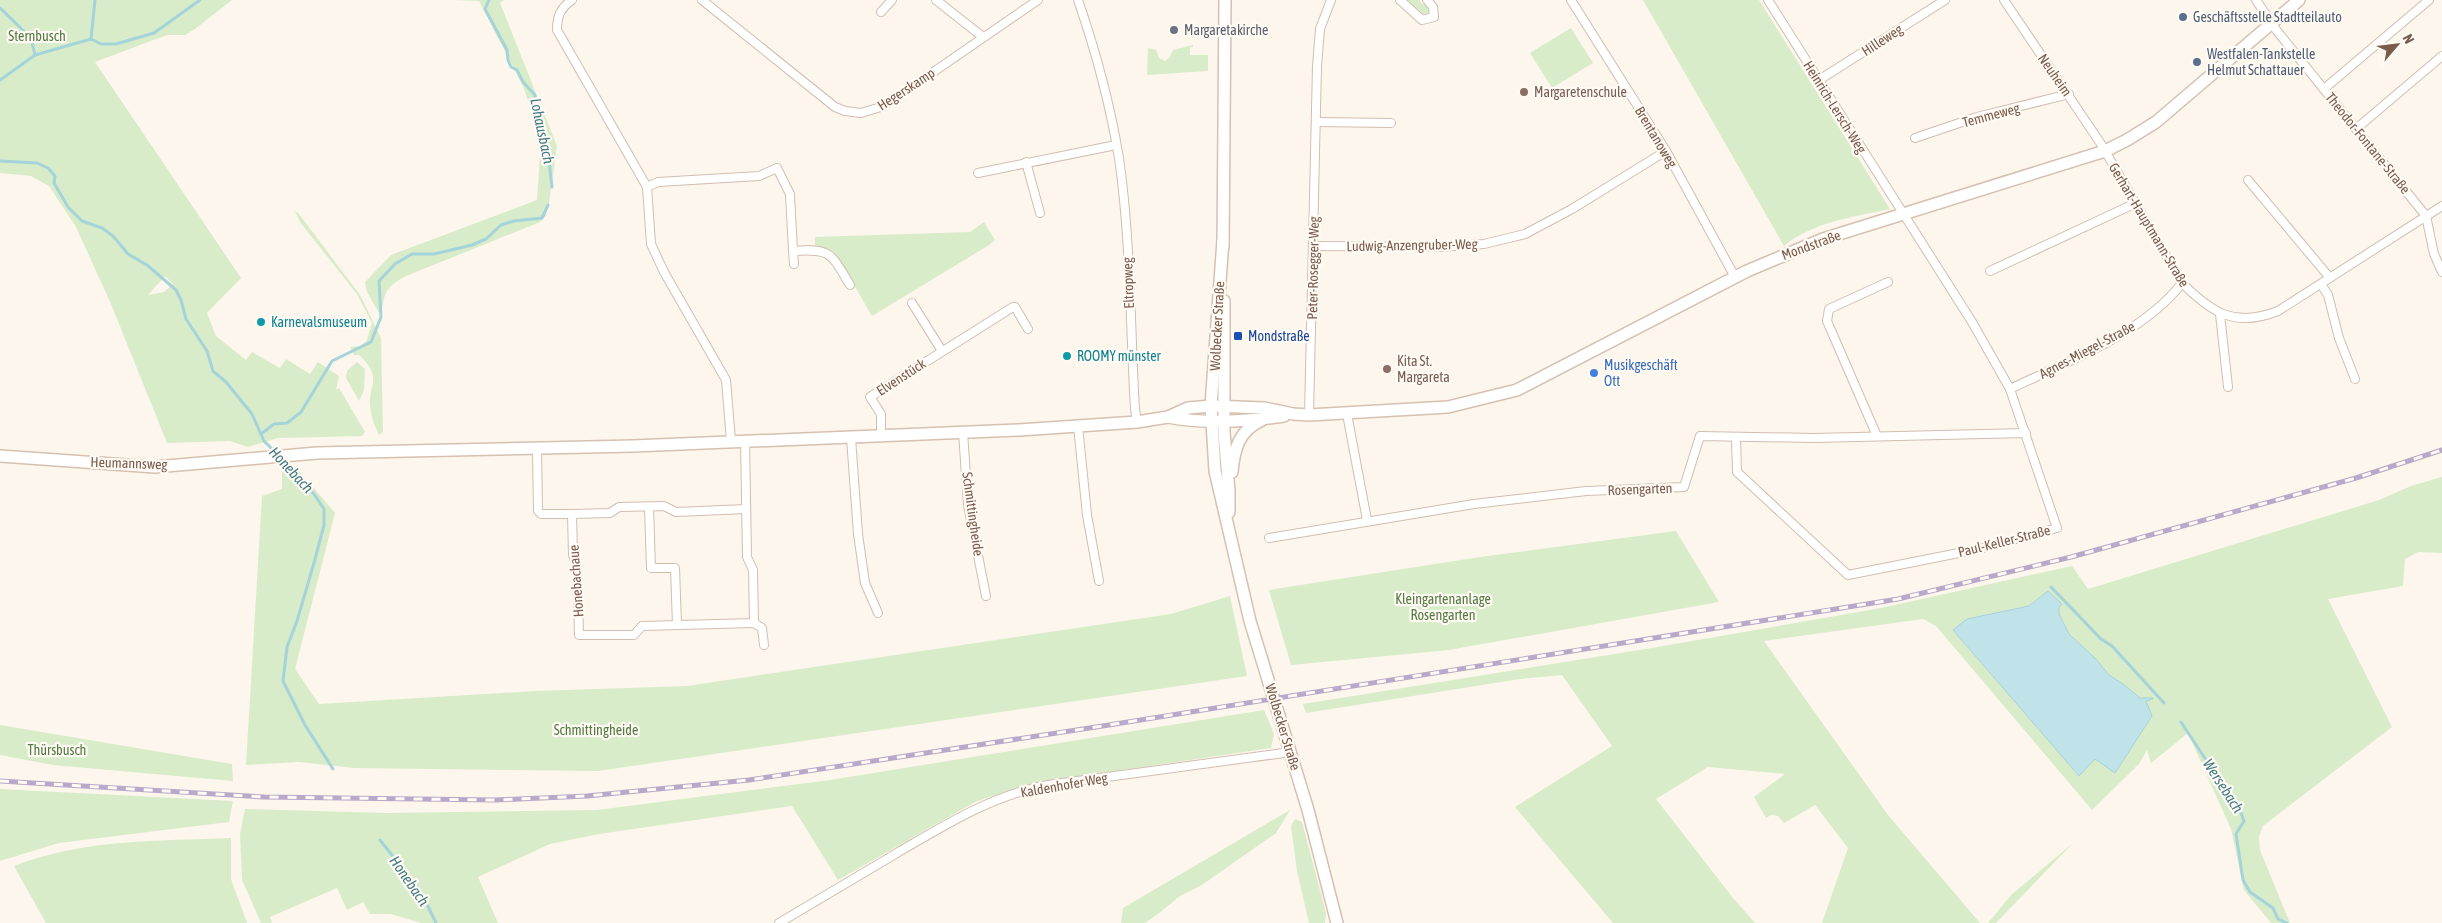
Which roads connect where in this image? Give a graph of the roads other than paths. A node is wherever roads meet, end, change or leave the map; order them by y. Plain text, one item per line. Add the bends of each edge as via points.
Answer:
1 (572, 0) edge
2 (702, 0) edge
3 (892, 0) edge
4 (936, 0) edge
5 (1038, 0) edge
6 (1078, 0) edge
7 (1225, 0) edge
8 (1331, 0) edge
9 (1400, 0) edge
10 (1427, 0) edge
11 (1571, 0) edge
12 (1768, 0) edge
13 (1945, 0) edge
14 (2004, 0) edge
15 (2256, 0) edge
16 (2299, 0) edge
17 (2429, 0) edge
18 (881, 12) dead end
19 (2272, 23) junction
20 (983, 37) junction
21 (2442, 56) edge
22 (1819, 80) junction
23 (2325, 88) junction
24 (2069, 94) junction
25 (1316, 122) junction
26 (1391, 123) dead end
27 (2356, 128) junction
28 (1914, 138) dead end
29 (1116, 145) junction
30 (2105, 150) junction
31 (1666, 151) junction
32 (1026, 162) junction
33 (978, 173) dead end
34 (2248, 180) dead end
35 (647, 187) junction
36 (2136, 203) junction
37 (2442, 206) edge
38 (1040, 213) dead end
39 (1903, 214) junction
40 (2426, 216) junction
41 (1223, 240) junction
42 (1314, 246) junction
43 (793, 251) junction
44 (794, 264) dead end
45 (1990, 271) dead end
46 (2442, 272) edge
47 (1735, 277) junction
48 (2330, 278) junction
49 (1888, 282) dead end
50 (2182, 283) junction
51 (2322, 284) junction
52 (850, 286) dead end
53 (912, 303) dead end
54 (2220, 314) junction
55 (1028, 329) dead end
56 (942, 351) junction
57 (2355, 379) dead end
58 (2228, 387) dead end
59 (2010, 390) junction
60 (1212, 406) junction
61 (1224, 406) junction
62 (1293, 414) junction
63 (1347, 414) junction
64 (1309, 415) junction
65 (1168, 417) junction
66 (1266, 418) junction
67 (1212, 419) junction
68 (1224, 420) junction
69 (1137, 422) junction
70 (1078, 426) junction
71 (963, 432) junction
72 (2026, 432) junction
73 (880, 436) junction
74 (1877, 436) junction
75 (851, 438) junction
76 (1736, 438) junction
77 (744, 440) junction
78 (730, 441) junction
79 (537, 448) junction
80 (0, 456) edge
81 (1230, 491) junction
82 (649, 507) junction
83 (746, 509) junction
84 (572, 514) junction
85 (1367, 520) junction
86 (1228, 531) junction
87 (1269, 538) dead end
88 (1100, 581) dead end
89 (986, 596) dead end
90 (878, 613) dead end
91 (754, 623) junction
92 (677, 625) junction
93 (764, 645) dead end
94 (1291, 752) junction
95 (778, 923) edge
96 (1337, 923) edge

1 - 35 street via 561,10 557,30
2 - 20 street, Hegerskamp via 835,107 852,113 871,112 884,106
3 - 18 street
4 - 20 street
5 - 20 street, Hegerskamp
6 - 29 street, Eltropweg via 1103,80
7 - 41 street, Wolbecker Straße
8 - 25 street, Peter-Rosegger-Weg via 1320,29
9 - 10 street via 1422,20 1434,17 1433,7
11 - 31 street, Brentanoweg
12 - 22 street, Heinrich-Lersch-Weg
13 - 22 street, Hilleweg
14 - 24 street, Neuheim
15 - 19 street, Theodor-Fontane-Straße
16 - 19 street, Mondstraße
17 - 23 street
19 - 23 street, Theodor-Fontane-Straße
19 - 30 street, Mondstraße via 2156,122
21 - 27 street
22 - 39 street, Heinrich-Lersch-Weg
23 - 27 street, Theodor-Fontane-Straße
24 - 28 street, Temmeweg via 1977,117
24 - 30 street, Neuheim
25 - 26 street
25 - 42 street, Peter-Rosegger-Weg
27 - 40 street, Theodor-Fontane-Straße
29 - 32 street
29 - 69 street, Eltropweg via 1125,221
30 - 36 street, Gerhart-Hauptmann-Straße
30 - 39 street, Mondstraße
31 - 42 street, Ludwig-Anzengruber-Weg via 1525,234 1484,244 1440,247
31 - 47 street, Brentanoweg
32 - 33 street
32 - 38 street
34 - 48 street
35 - 43 street via 658,182 759,176 777,168 790,194
35 - 78 street via 652,244 664,272 726,380
36 - 45 street
36 - 50 street, Gerhart-Hauptmann-Straße
37 - 40 street, Gerhart-Hauptmann-Straße
39 - 47 street, Mondstraße via 1823,239
39 - 59 street, Paul-Keller-Straße via 1972,322
40 - 46 street via 2434,254
40 - 48 street, Gerhart-Hauptmann-Straße
41 - 60 street, Wolbecker Straße
41 - 61 street, Wolbecker Straße
42 - 64 street, Peter-Rosegger-Weg
43 - 44 street
43 - 52 street via 822,251 835,262
47 - 63 street, Mondstraße via 1517,390 1448,407
48 - 51 street, Gerhart-Hauptmann-Straße
49 - 74 street via 1829,309 1827,321
50 - 54 street, Gerhart-Hauptmann-Straße via 2200,301
50 - 59 street, Agnes-Miegel-Straße via 2169,300 2131,329
51 - 54 street, Gerhart-Hauptmann-Straße via 2261,318 2241,319
51 - 57 street
53 - 56 street
54 - 58 street
55 - 56 street, Elvenstück via 1013,307
56 - 73 street, Elvenstück via 870,397 881,414
59 - 72 street, Paul-Keller-Straße
60 - 61 street
60 - 65 street via 1188,408
60 - 67 street, Wolbecker Straße
61 - 62 street, Mondstraße via 1264,408
61 - 68 street, Wolbecker Straße
62 - 64 street, Mondstraße
62 - 66 street, Mondstraße
63 - 64 street, Mondstraße
63 - 85 street
65 - 67 street
65 - 69 street
66 - 68 street, Mondstraße
66 - 81 street via 1250,426 1239,439
67 - 68 street, Mondstraße
67 - 86 street, Wolbecker Straße via 1215,471
68 - 81 street, Wolbecker Straße
69 - 70 street
70 - 71 street
70 - 88 street via 1087,516
71 - 73 street
71 - 89 street, Schmittingheide via 968,504
72 - 74 street, Rosengarten
72 - 76 street, Paul-Keller-Straße via 2057,528 1979,549 1848,575 1737,472
73 - 75 street
74 - 76 street, Rosengarten
75 - 77 street
75 - 90 street via 865,583
76 - 85 street, Rosengarten via 1700,436 1684,487 1586,491
77 - 78 street
77 - 83 street
78 - 79 street
79 - 80 street, Heumannsweg via 287,456 155,467
79 - 84 street via 538,511 542,514
81 - 86 street, Wolbecker Straße
82 - 83 street via 664,506 676,512
82 - 84 street via 619,506 610,513
82 - 92 street via 651,568 676,568
83 - 91 street via 747,557 753,570
84 - 92 street, Honebachaue via 579,635 634,634 642,626
85 - 87 street, Rosengarten
86 - 94 street, Wolbecker Straße via 1250,622
91 - 92 street, Honebachaue
91 - 93 street via 762,628
94 - 95 street, Kaldenhofer Weg via 1048,785 993,800
94 - 96 street, Wolbecker Straße

